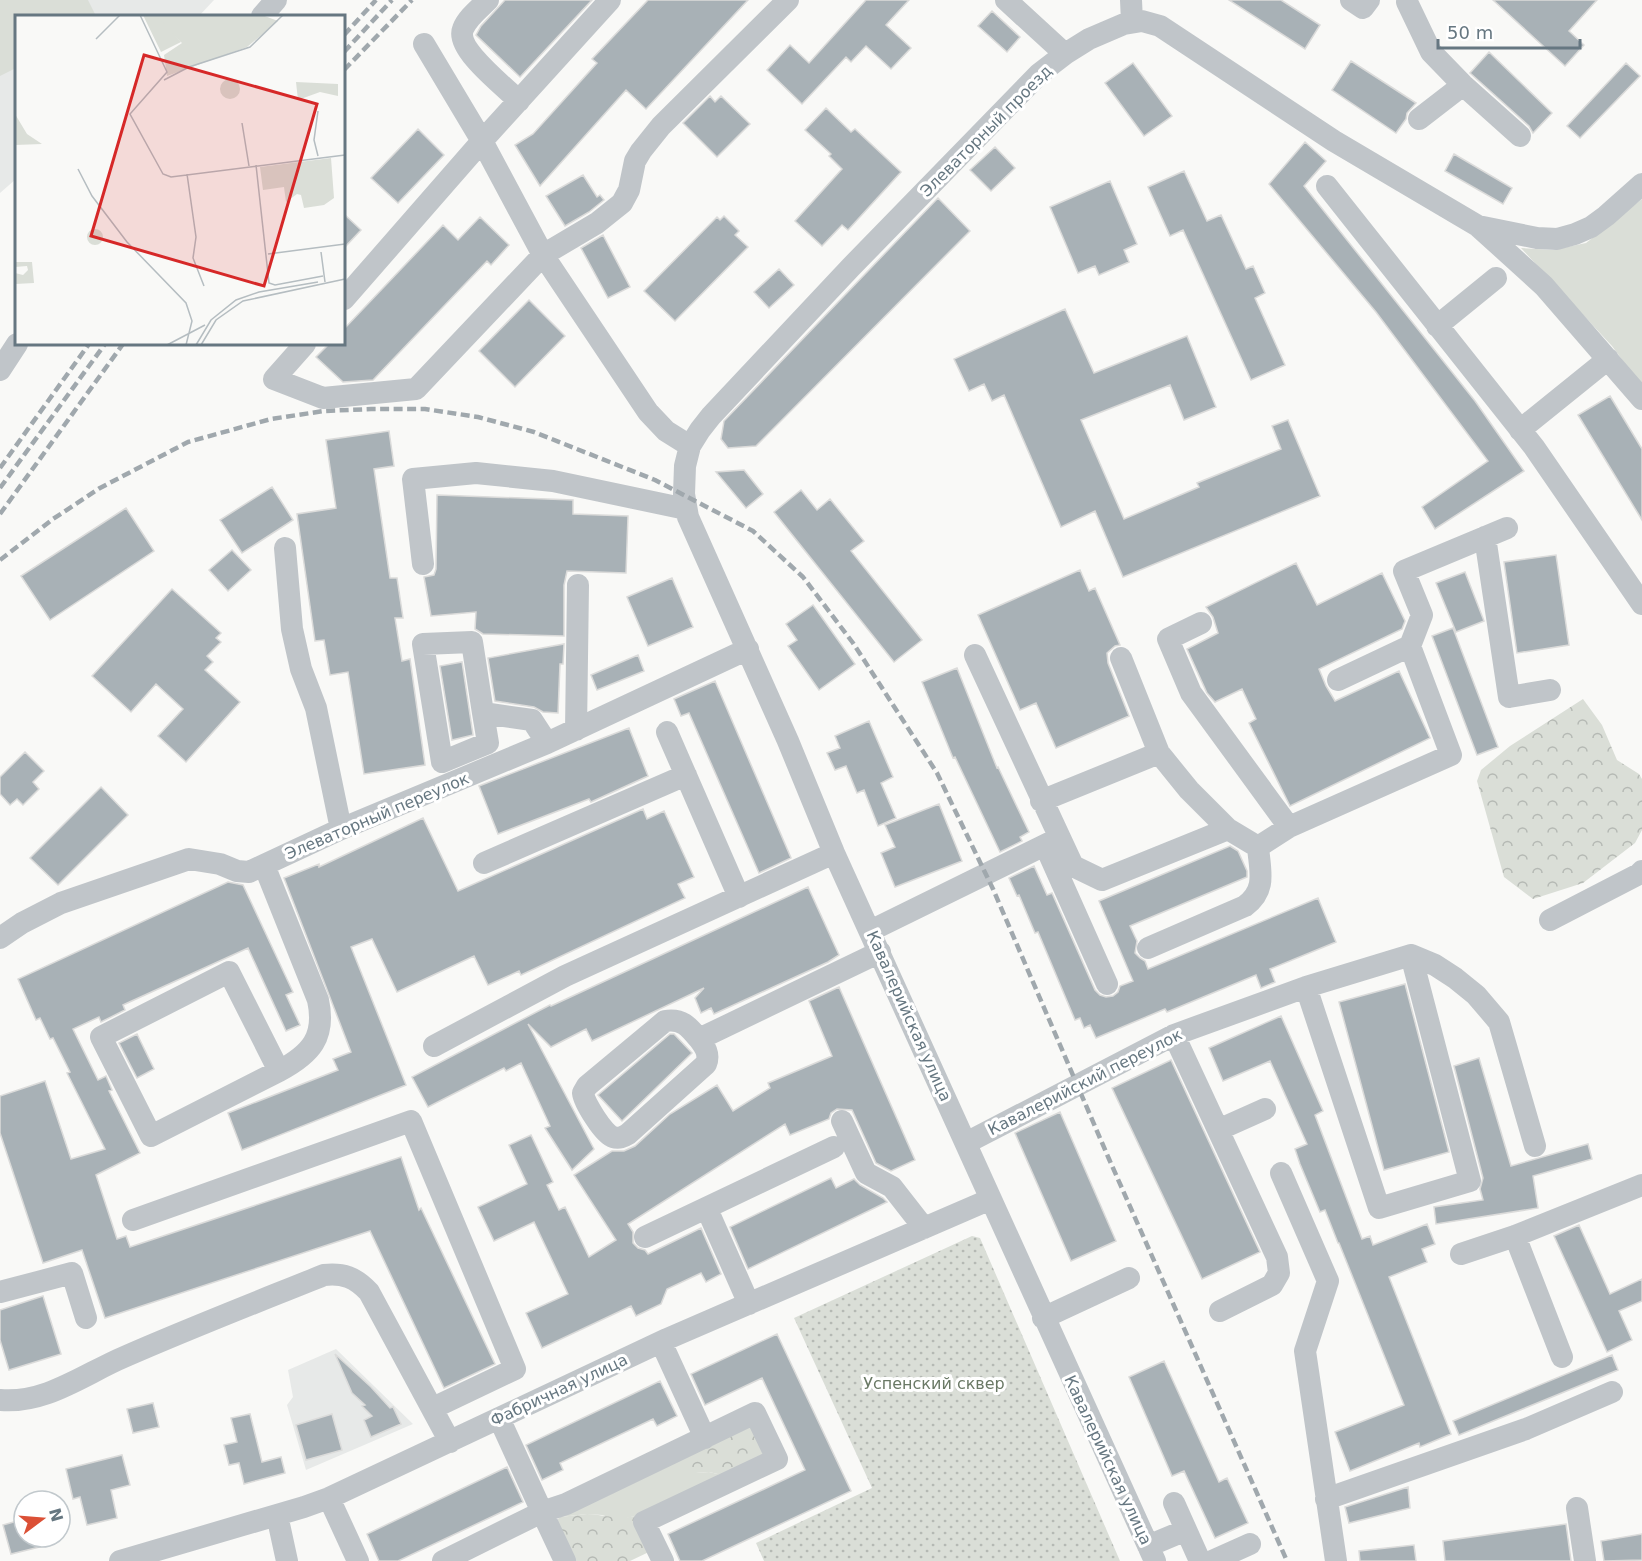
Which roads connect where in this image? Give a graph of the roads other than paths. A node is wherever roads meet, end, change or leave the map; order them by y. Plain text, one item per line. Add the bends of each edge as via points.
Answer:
1 (276, 0) edge
2 (488, 0) edge
3 (610, 0) edge
4 (788, 0) edge
5 (1006, 0) edge
6 (1351, 0) edge
7 (1369, 0) edge
8 (1407, 1) edge
9 (1132, 11) edge
10 (263, 15) edge
11 (424, 44) dead end
12 (1065, 54) junction
13 (1463, 85) junction
14 (519, 101) junction
15 (1419, 119) dead end
16 (1520, 136) dead end
17 (482, 141) junction
18 (1642, 184) edge
19 (1327, 186) dead end
20 (1478, 226) junction
21 (543, 255) junction
22 (1496, 278) dead end
23 (345, 299) edge
24 (1437, 326) junction
25 (16, 345) edge
26 (304, 345) edge
27 (1608, 359) junction
28 (0, 370) edge
29 (1642, 399) edge
30 (1520, 430) junction
31 (688, 456) junction
32 (686, 509) junction
33 (1507, 528) dead end
34 (1485, 537) junction
35 (285, 548) dead end
36 (423, 564) dead end
37 (578, 585) dead end
38 (1642, 604) edge
39 (1201, 623) dead end
40 (1410, 646) junction
41 (748, 649) junction
42 (975, 655) dead end
43 (1121, 658) dead end
44 (1338, 680) dead end
45 (1550, 690) dead end
46 (483, 713) junction
47 (576, 730) junction
48 (668, 732) dead end
49 (547, 743) junction
50 (1159, 753) junction
51 (686, 775) junction
52 (1041, 801) junction
53 (1288, 827) junction
54 (341, 829) junction
55 (1228, 829) junction
56 (1052, 842) junction
57 (1258, 847) junction
58 (834, 853) junction
59 (484, 863) dead end
60 (264, 865) junction
61 (1642, 871) edge
62 (739, 897) junction
63 (1550, 920) dead end
64 (870, 932) junction
65 (0, 938) edge
66 (1148, 948) dead end
67 (880, 952) junction
68 (1411, 955) junction
69 (1107, 984) dead end
70 (1306, 987) junction
71 (1174, 1035) junction
72 (699, 1039) junction
73 (434, 1046) dead end
74 (279, 1071) junction
75 (1265, 1109) dead end
76 (842, 1121) dead end
77 (1218, 1130) junction
78 (966, 1143) junction
79 (1535, 1146) dead end
80 (834, 1147) dead end
81 (1281, 1173) dead end
82 (1642, 1185) edge
83 (991, 1199) junction
84 (707, 1209) junction
85 (133, 1220) dead end
86 (924, 1228) junction
87 (1515, 1236) junction
88 (645, 1237) dead end
89 (1461, 1254) dead end
90 (1129, 1278) dead end
91 (0, 1292) edge
92 (749, 1304) junction
93 (1220, 1311) dead end
94 (86, 1318) dead end
95 (1043, 1318) junction
96 (661, 1342) junction
97 (1562, 1357) dead end
98 (1612, 1392) dead end
99 (0, 1400) edge
100 (432, 1407) junction
101 (499, 1418) junction
102 (705, 1438) junction
103 (450, 1442) junction
104 (329, 1498) junction
105 (1326, 1499) junction
106 (1174, 1503) dead end
107 (1577, 1508) dead end
108 (542, 1512) junction
109 (276, 1515) junction
110 (1186, 1530) junction
111 (1250, 1544) dead end
112 (1151, 1554) edge
113 (657, 1559) edge
114 (120, 1561) edge
115 (287, 1561) edge
116 (358, 1561) edge
117 (443, 1561) edge
118 (565, 1561) edge
119 (1200, 1561) edge
120 (1212, 1561) edge
121 (1336, 1561) edge
122 (1585, 1561) edge

1 - 10 street
2 - 14 street via 464,28 462,39 470,53
3 - 14 street
4 - 21 street via 661,126 635,161 622,203
5 - 12 street
6 - 7 street via 1363,8
8 - 13 street via 1431,52
9 - 12 street, Элеваторный проезд
9 - 20 street, Элеваторный проезд via 1334,141
11 - 17 street
12 - 31 street, Элеваторный проезд via 1039,74 711,416
13 - 15 street
13 - 16 street
14 - 17 street
17 - 21 street
17 - 23 street
18 - 20 street, Элеваторный проезд via 1591,227 1557,239
19 - 24 street
20 - 27 street via 1544,286
21 - 26 street via 416,389 323,398 274,379
21 - 31 street via 648,412
22 - 24 street
24 - 30 street
25 - 28 street
27 - 29 street
27 - 30 street
30 - 38 street
31 - 32 street, Кавалерийская улица via 683,484
32 - 36 street via 553,481 476,473 413,479
32 - 41 street, Кавалерийская улица
33 - 34 street
34 - 40 street via 1404,571 1422,615
34 - 45 street via 1509,697
35 - 54 street via 292,629 301,669 316,708
37 - 47 street
39 - 53 street via 1168,639 1191,693
40 - 44 street
40 - 53 street via 1451,755
41 - 47 street, Элеваторный переулок
41 - 58 street, Кавалерийская улица
42 - 52 street
43 - 50 street
46 - 46 street via 472,642 423,644 442,762 488,743
46 - 49 street via 532,720
47 - 49 street, Элеваторный переулок
48 - 51 street
49 - 54 street, Элеваторный переулок
50 - 52 street
50 - 55 street
51 - 59 street
51 - 62 street
52 - 56 street
53 - 57 street
54 - 60 street, Элеваторный переулок
55 - 56 street via 1102,880 1073,866
55 - 57 street
56 - 64 street
56 - 69 street
57 - 66 street via 1261,888 1256,899
58 - 62 street
58 - 64 street, Кавалерийская улица
60 - 65 street, Элеваторный переулок via 249,872 189,859 61,903
60 - 74 street via 321,1014 316,1041 308,1052
61 - 63 street
62 - 73 street via 565,976
64 - 67 street, Кавалерийская улица
67 - 72 street
67 - 78 street, Кавалерийская улица
68 - 70 street, Кавалерийский переулок
68 - 70 street via 1470,1181 1402,1202 1379,1208
68 - 79 street via 1455,978 1499,1022
70 - 71 street, Кавалерийский переулок
71 - 77 street
71 - 78 street, Кавалерийский переулок
72 - 72 street via 708,1055 706,1064 628,1134 619,1138 609,1135 585,1103 583,1093 587,1086 665,1021 680,1020
74 - 74 street via 151,1136 101,1037 230,972
75 - 77 street
76 - 86 street via 866,1173 892,1188
77 - 93 street via 1277,1257 1279,1273 1272,1285
78 - 83 street, Кавалерийская улица
80 - 84 street
81 - 105 street via 1328,1281 1305,1351
82 - 87 street
83 - 86 street, Фабричная улица
83 - 95 street, Кавалерийская улица
84 - 88 street
84 - 92 street
85 - 100 street via 411,1121 515,1369
86 - 92 street, Фабричная улица
87 - 89 street
87 - 97 street
90 - 95 street
91 - 94 street via 72,1273
92 - 96 street, Фабричная улица
95 - 112 street, Кавалерийская улица
96 - 101 street, Фабричная улица
96 - 102 street
98 - 105 street via 1526,1429
99 - 100 street via 41,1396 122,1357 324,1275 335,1274 348,1275 369,1292
100 - 103 street
101 - 103 street, Фабричная улица
101 - 108 street
102 - 108 street
102 - 113 street via 754,1413 777,1459 644,1522
103 - 104 street, Фабричная улица
104 - 109 street, Фабричная улица
104 - 116 street
105 - 121 street
106 - 110 street
107 - 122 street
108 - 117 street
108 - 118 street
109 - 114 street, Фабричная улица
109 - 115 street
110 - 112 street
110 - 119 street
111 - 120 street

